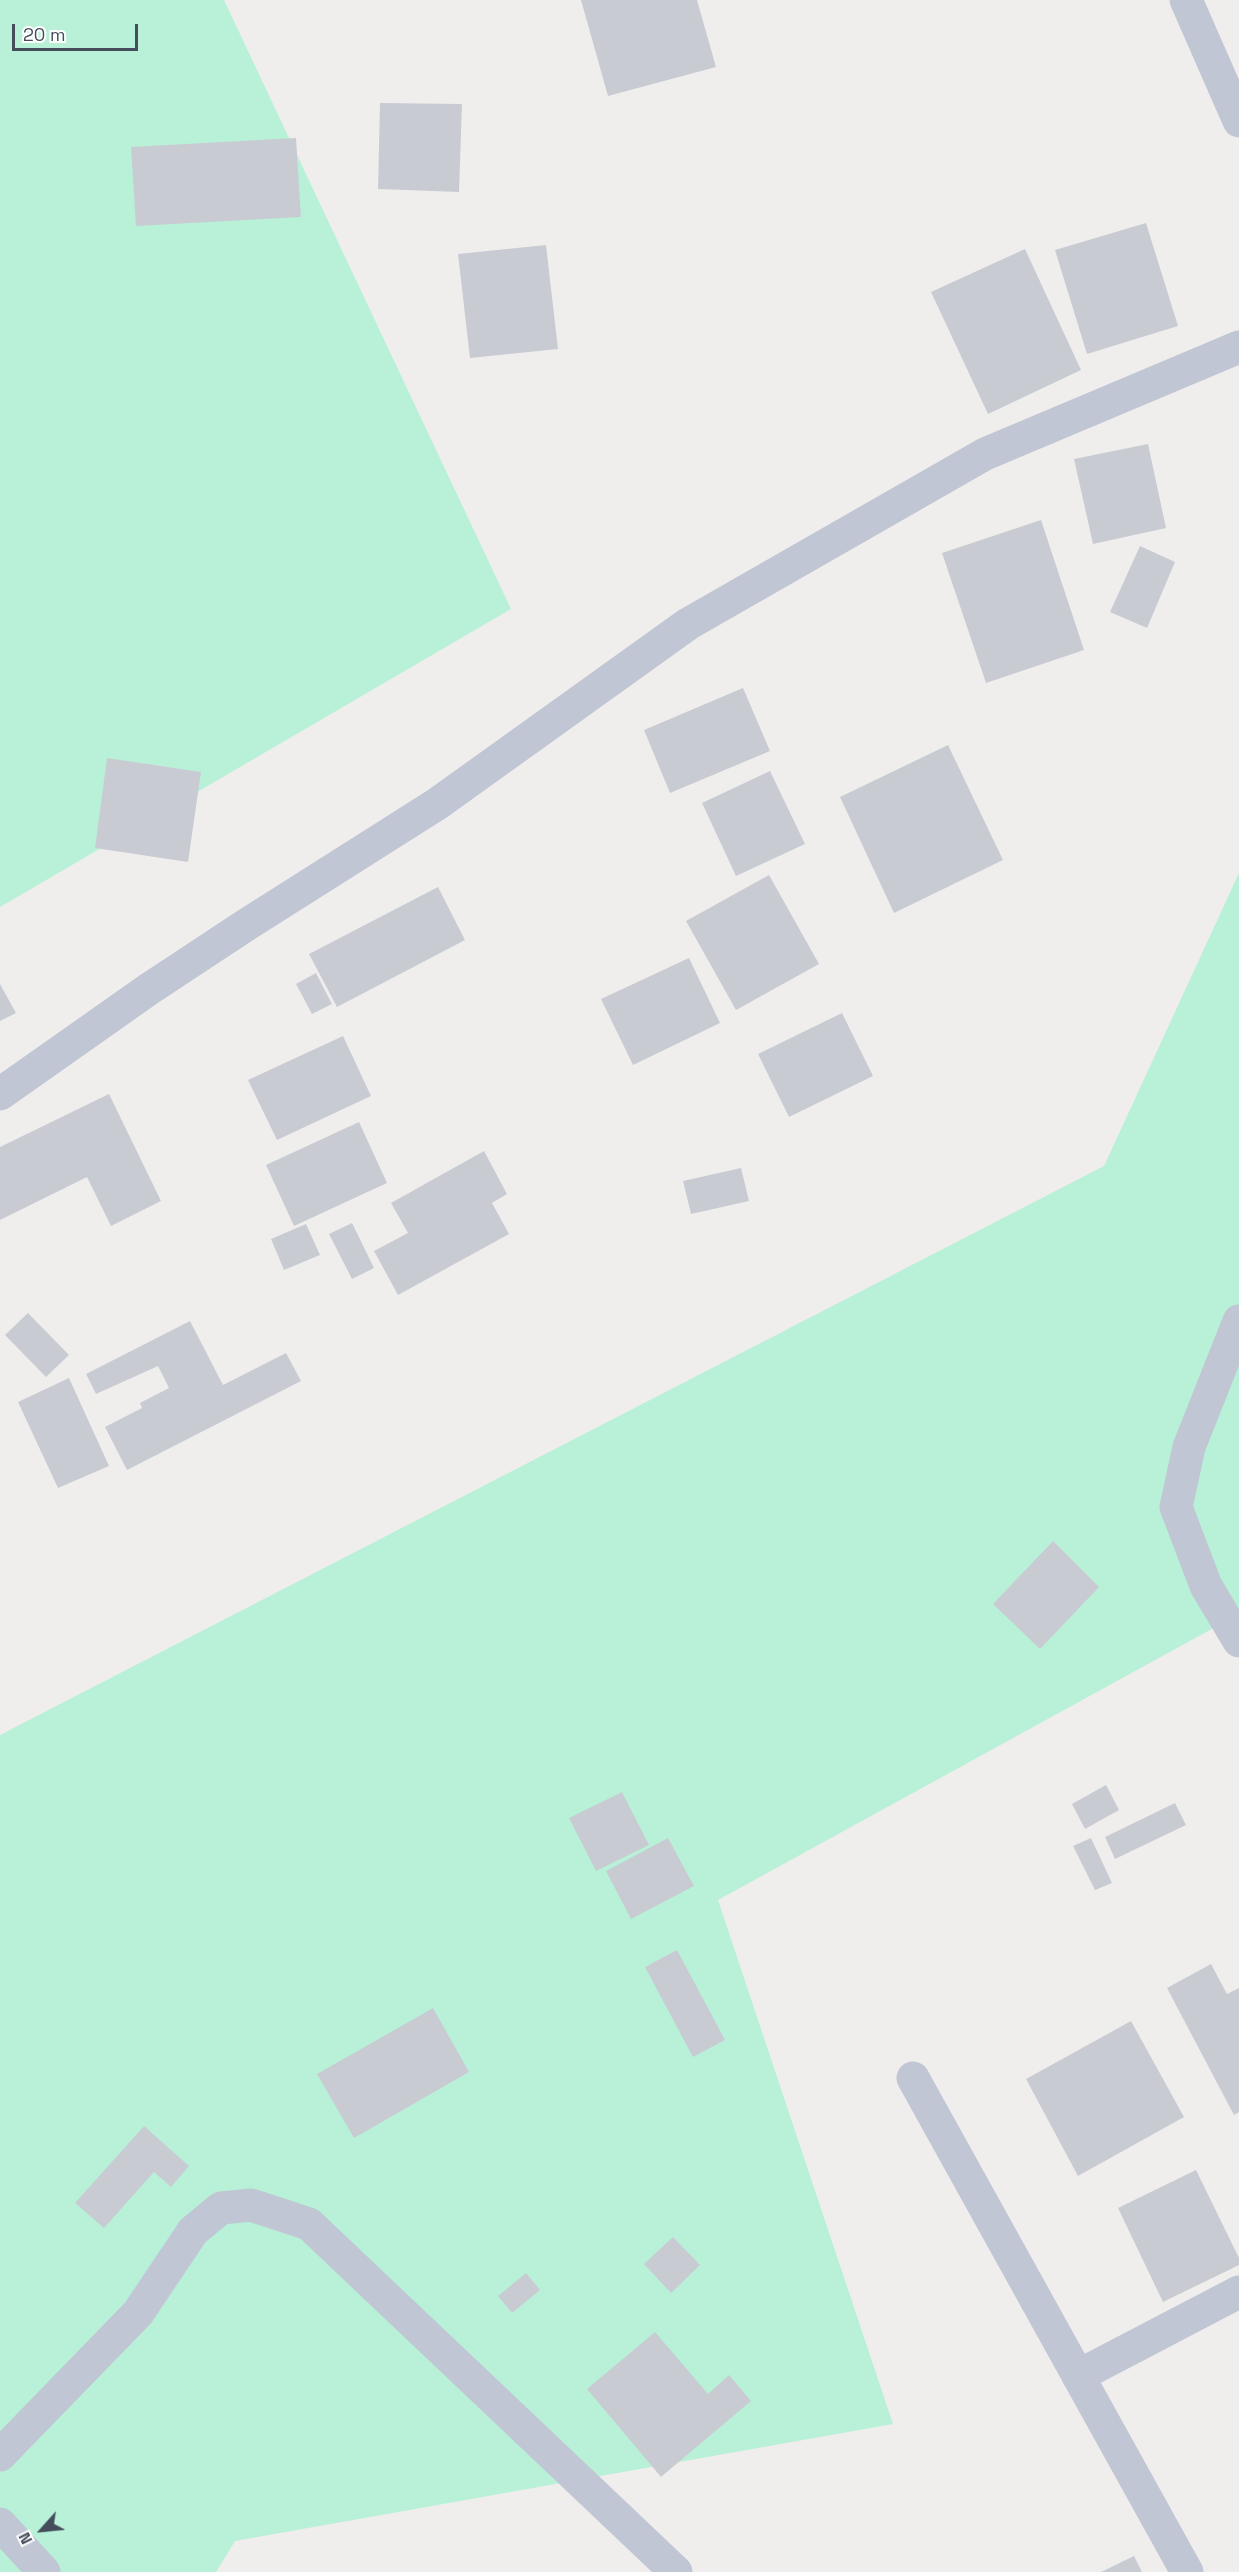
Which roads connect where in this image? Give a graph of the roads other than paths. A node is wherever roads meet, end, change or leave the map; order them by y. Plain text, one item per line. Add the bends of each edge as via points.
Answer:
1 (1186, 0) edge
2 (1239, 121) edge
3 (1239, 347) edge
4 (0, 1094) edge
5 (1239, 1321) edge
6 (1239, 1641) edge
7 (913, 2078) dead end
8 (1239, 2292) edge
9 (1078, 2376) junction
10 (0, 2455) edge
11 (0, 2524) edge
12 (44, 2572) edge
13 (676, 2572) edge
14 (1187, 2572) edge

1 - 2 street
3 - 4 street via 985,454 688,624 437,804 169,976
5 - 6 street via 1189,1448 1176,1507 1206,1586
7 - 9 street
8 - 9 street
9 - 14 street
10 - 13 street via 138,2313 193,2231 221,2208 251,2205 309,2224
11 - 12 street

